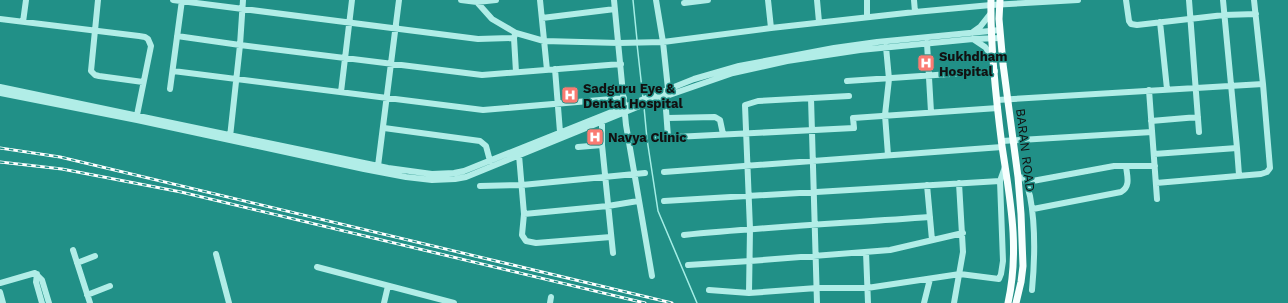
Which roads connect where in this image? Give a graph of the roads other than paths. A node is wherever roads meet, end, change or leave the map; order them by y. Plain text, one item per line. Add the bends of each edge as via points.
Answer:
1 (26, 0) edge
2 (98, 0) edge
3 (173, 0) edge
4 (243, 0) edge
5 (352, 0) edge
6 (399, 0) edge
7 (461, 0) edge
8 (496, 0) edge
9 (540, 0) edge
10 (614, 0) edge
11 (656, 0) edge
12 (708, 0) edge
13 (768, 0) edge
14 (817, 0) edge
15 (867, 0) edge
16 (914, 0) edge
17 (1064, 0) edge
18 (1078, 0) edge
19 (1126, 0) edge
20 (1189, 0) edge
21 (1223, 0) edge
22 (1254, 0) edge
23 (182, 1) edge
24 (476, 1) edge
25 (1000, 2) edge
26 (684, 3) dead end
27 (991, 3) edge
28 (242, 9) junction
29 (615, 9) junction
30 (914, 12) junction
31 (991, 13) junction
32 (1256, 14) junction
33 (1224, 15) junction
34 (867, 17) junction
35 (542, 18) junction
36 (0, 19) edge
37 (1191, 19) junction
38 (23, 22) junction
39 (819, 22) junction
40 (1160, 22) junction
41 (349, 23) junction
42 (771, 28) junction
43 (396, 29) junction
44 (94, 30) junction
45 (991, 34) junction
46 (1000, 34) junction
47 (515, 35) junction
48 (177, 36) junction
49 (973, 36) junction
50 (544, 41) junction
51 (662, 42) junction
52 (927, 43) junction
53 (619, 44) junction
54 (240, 46) junction
55 (886, 47) junction
56 (345, 58) junction
57 (993, 58) junction
58 (392, 63) junction
59 (621, 64) junction
60 (555, 69) junction
61 (547, 70) junction
62 (173, 71) junction
63 (995, 71) junction
64 (516, 72) junction
65 (929, 75) junction
66 (236, 79) junction
67 (889, 79) junction
68 (847, 81) dead end
69 (143, 82) junction
70 (1263, 84) junction
71 (1231, 86) junction
72 (0, 87) edge
73 (170, 88) dead end
74 (1196, 88) junction
75 (668, 89) junction
76 (1166, 89) junction
77 (1149, 90) junction
78 (341, 92) junction
79 (0, 93) edge
80 (665, 96) junction
81 (849, 96) dead end
82 (387, 98) junction
83 (624, 98) junction
84 (811, 98) junction
85 (651, 99) junction
86 (1007, 99) junction
87 (997, 100) junction
88 (558, 104) junction
89 (998, 108) junction
90 (625, 109) junction
91 (931, 112) junction
92 (137, 115) junction
93 (885, 115) junction
94 (1198, 117) junction
95 (667, 118) junction
96 (1151, 120) junction
97 (602, 121) junction
98 (384, 128) junction
99 (812, 130) junction
100 (560, 132) junction
101 (1152, 132) junction
102 (1199, 132) dead end
103 (747, 133) junction
104 (723, 134) junction
105 (668, 137) junction
106 (230, 138) junction
107 (655, 138) dead end
108 (1012, 140) junction
109 (1002, 144) junction
110 (602, 145) junction
111 (578, 147) dead end
112 (1237, 148) junction
113 (1154, 154) junction
114 (520, 155) junction
115 (888, 155) junction
116 (490, 161) junction
117 (813, 161) junction
118 (748, 165) junction
119 (1006, 165) junction
120 (378, 166) junction
121 (1126, 166) junction
122 (1155, 166) junction
123 (664, 172) dead end
124 (644, 173) dead end
125 (634, 174) junction
126 (605, 176) junction
127 (1239, 176) junction
128 (1018, 177) junction
129 (1000, 181) junction
130 (1027, 182) junction
131 (959, 183) junction
132 (1156, 183) junction
133 (522, 185) junction
134 (927, 185) junction
135 (480, 186) dead end
136 (814, 193) junction
137 (750, 197) junction
138 (1158, 199) dead end
139 (638, 201) junction
140 (664, 201) dead end
141 (608, 206) junction
142 (1032, 210) junction
143 (524, 214) junction
144 (930, 217) junction
145 (816, 226) junction
146 (750, 229) junction
147 (963, 233) junction
148 (684, 235) dead end
149 (612, 237) junction
150 (932, 240) junction
151 (73, 250) dead end
152 (866, 252) junction
153 (613, 253) dead end
154 (216, 254) dead end
155 (95, 256) dead end
156 (816, 256) junction
157 (750, 261) junction
158 (77, 263) junction
159 (688, 265) dead end
160 (317, 268) dead end
161 (37, 274) junction
162 (960, 274) junction
163 (652, 276) dead end
164 (930, 279) junction
165 (0, 283) edge
166 (110, 286) dead end
167 (388, 286) junction
168 (817, 288) junction
169 (867, 288) junction
170 (709, 290) dead end
171 (1032, 290) dead end
172 (0, 292) edge
173 (750, 293) junction
174 (88, 295) junction
175 (439, 301) edge
176 (3, 303) edge
177 (42, 303) edge
178 (49, 303) edge
179 (90, 303) edge
180 (229, 303) edge
181 (384, 303) edge
182 (454, 303) edge
183 (818, 303) edge
184 (868, 303) edge
185 (924, 303) edge
186 (954, 303) edge
187 (1008, 303) edge
188 (1016, 303) edge

1 - 38 street
2 - 44 street
3 - 23 street
4 - 28 street
5 - 41 street
6 - 43 street
7 - 24 street
8 - 24 street
9 - 35 street
10 - 29 street
11 - 51 street
12 - 26 street
13 - 42 street
14 - 39 street
15 - 34 street
16 - 30 street
17 - 18 street
17 - 25 street
19 - 40 street via 1129,21 1132,24
20 - 37 street
21 - 33 street
22 - 32 street
23 - 28 street
23 - 48 street
24 - 47 street via 492,19
25 - 27 street
25 - 46 main road, BARAN ROAD
27 - 30 street
27 - 31 main road, BARAN ROAD
28 - 41 street
28 - 54 street
29 - 35 street
29 - 53 street
30 - 34 street
31 - 45 main road, BARAN ROAD
31 - 49 street
32 - 33 street
32 - 70 street
33 - 37 street
33 - 71 street
34 - 39 street
35 - 50 street
36 - 38 street
37 - 40 street
37 - 74 street
38 - 44 street
39 - 42 street
40 - 76 street
41 - 43 street
41 - 56 street
42 - 51 street
43 - 47 street via 478,39
43 - 58 street
44 - 69 street via 90,69 92,73
44 - 69 street via 148,39 150,46
45 - 46 street
45 - 49 street
45 - 57 main road, BARAN ROAD
46 - 86 main road, BARAN ROAD
47 - 50 street
47 - 64 street
48 - 54 street
48 - 62 street
49 - 52 street
49 - 57 street
49 - 75 street via 877,42 797,54 720,70
50 - 53 street
50 - 61 street
51 - 53 street
51 - 75 street
52 - 55 street
52 - 65 street
53 - 59 street
54 - 56 street
54 - 66 street
55 - 67 street
55 - 80 street via 760,67 716,78
56 - 58 street
56 - 78 street
57 - 63 main road, BARAN ROAD
58 - 64 street via 482,75
58 - 82 street
59 - 60 street
59 - 83 street
60 - 61 street
60 - 88 street
61 - 64 street
62 - 66 street
62 - 73 street
63 - 65 street
63 - 87 main road, BARAN ROAD
65 - 67 street
65 - 91 street
66 - 78 street
66 - 106 street
67 - 68 street
67 - 93 street
69 - 92 street
70 - 71 street
70 - 127 street via 1270,168 1261,174
71 - 74 street
71 - 112 street
72 - 92 street
74 - 76 street
74 - 94 street
75 - 85 street
76 - 77 street
77 - 86 street
77 - 96 street
78 - 82 street
79 - 106 street
80 - 85 street
80 - 95 street
81 - 84 street
82 - 88 street via 484,110
82 - 98 street
83 - 88 street
83 - 90 street
84 - 99 street
84 - 103 street via 758,101 745,105
85 - 90 street
86 - 87 street
86 - 108 main road, BARAN ROAD
87 - 89 main road, BARAN ROAD
88 - 100 street
89 - 91 street
89 - 109 main road, BARAN ROAD
90 - 97 street
90 - 100 street
90 - 125 street
91 - 93 street
92 - 106 street
93 - 99 street via 854,118 854,128
93 - 115 street
94 - 96 street
94 - 102 street
95 - 104 street via 715,117 720,120
95 - 105 street
96 - 101 street
97 - 110 street
97 - 114 street
98 - 116 street via 484,143
98 - 120 street
99 - 103 street
99 - 117 street
100 - 116 street
101 - 108 street
101 - 113 street
103 - 104 street
103 - 118 street
104 - 105 street
105 - 107 street
106 - 114 street via 364,169 432,180 466,177
106 - 120 street
108 - 109 street
108 - 128 main road, BARAN ROAD
109 - 115 street
109 - 119 main road, BARAN ROAD
110 - 111 street
110 - 126 street
112 - 113 street
112 - 127 street
113 - 122 street
114 - 133 street
115 - 117 street
116 - 120 street via 464,171 443,174
117 - 118 street
117 - 136 street
118 - 123 street
118 - 137 street
119 - 129 street
119 - 187 main road, BARAN ROAD via 1014,246
121 - 122 street
121 - 130 street
121 - 142 street via 1128,184 1121,192
122 - 132 street
124 - 125 street
125 - 126 street
125 - 139 street
126 - 133 street
126 - 141 street
127 - 132 street
128 - 130 street via 1024,178
128 - 188 main road, BARAN ROAD via 1023,266
129 - 131 street
129 - 162 street via 1002,261 999,279
130 - 142 street
131 - 134 street
131 - 147 street
132 - 138 street
133 - 135 street
133 - 143 street
134 - 136 street
134 - 144 street
136 - 137 street
136 - 145 street
137 - 140 street
137 - 146 street
139 - 141 street
139 - 163 street
141 - 143 street
141 - 149 street
142 - 171 street via 1036,249
143 - 149 street via 522,235 526,241 536,243
144 - 145 street
144 - 150 street
145 - 146 street
145 - 156 street
146 - 148 street
146 - 157 street
147 - 150 street
147 - 162 street
149 - 153 street
150 - 152 street via 890,250
151 - 158 street
152 - 156 street
152 - 169 street
154 - 180 street
155 - 158 street
156 - 157 street
156 - 168 street
157 - 159 street
157 - 173 street
158 - 174 street
160 - 167 street
161 - 165 street via 32,273
161 - 177 street via 36,282
161 - 178 street via 42,280
162 - 164 street
162 - 186 street
164 - 169 street
164 - 185 street
166 - 174 street
167 - 175 street
167 - 181 street
168 - 169 street
168 - 173 street
168 - 183 street
169 - 184 street
170 - 173 street
172 - 176 street
174 - 179 street
175 - 182 street

